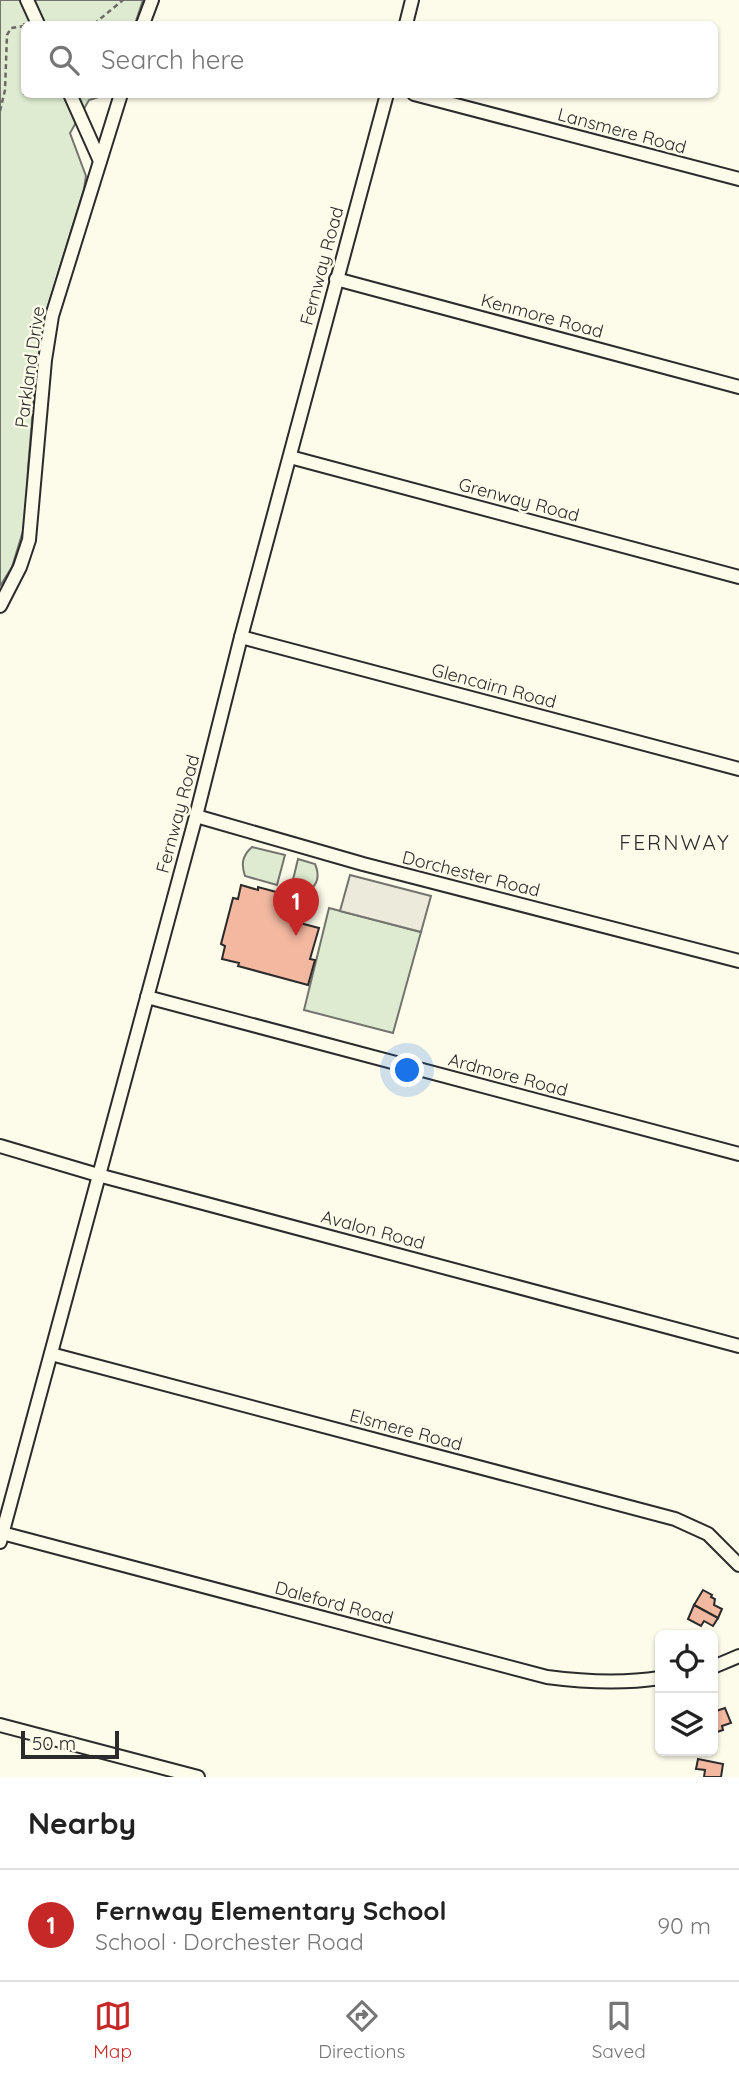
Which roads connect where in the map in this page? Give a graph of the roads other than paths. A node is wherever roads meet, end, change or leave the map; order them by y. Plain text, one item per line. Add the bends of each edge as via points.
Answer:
1 (27, 0) edge
2 (152, 0) edge
3 (412, 0) edge
4 (37, 21) edge
5 (144, 21) edge
6 (407, 21) edge
7 (72, 98) edge
8 (120, 98) edge
9 (386, 98) edge
10 (429, 98) edge
11 (100, 161) junction
12 (739, 179) edge
13 (336, 279) junction
14 (739, 387) edge
15 (289, 457) junction
16 (739, 577) edge
17 (0, 606) edge
18 (241, 637) junction
19 (739, 769) edge
20 (196, 816) junction
21 (739, 961) edge
22 (147, 997) junction
23 (0, 1146) edge
24 (739, 1154) edge
25 (98, 1175) junction
26 (739, 1346) edge
27 (51, 1354) junction
28 (1, 1537) edge
29 (739, 1565) edge
30 (739, 1656) edge
31 (718, 1665) edge
32 (655, 1679) edge
33 (0, 1725) edge
34 (198, 1777) edge

1 - 4 street
2 - 5 street
3 - 6 street
7 - 11 street
8 - 11 street, Parkland Drive
9 - 13 street, Fernway Road
10 - 12 street, Lansmere Road
11 - 17 street, Parkland Drive via 52,316 29,540
13 - 14 street, Kenmore Road
13 - 15 street, Fernway Road
15 - 16 street, Grenway Road
15 - 18 street, Fernway Road
18 - 19 street, Glencairn Road
18 - 20 street, Fernway Road
20 - 21 street, Dorchester Road
20 - 22 street, Fernway Road
22 - 24 street, Ardmore Road
22 - 25 street, Fernway Road
23 - 25 street, Avalon Road
25 - 26 street, Avalon Road
25 - 27 street, Fernway Road
27 - 28 street, Fernway Road
27 - 29 street, Elsmere Road via 675,1519 708,1534
28 - 32 street, Daleford Road via 547,1677 591,1683
30 - 31 street
33 - 34 street

